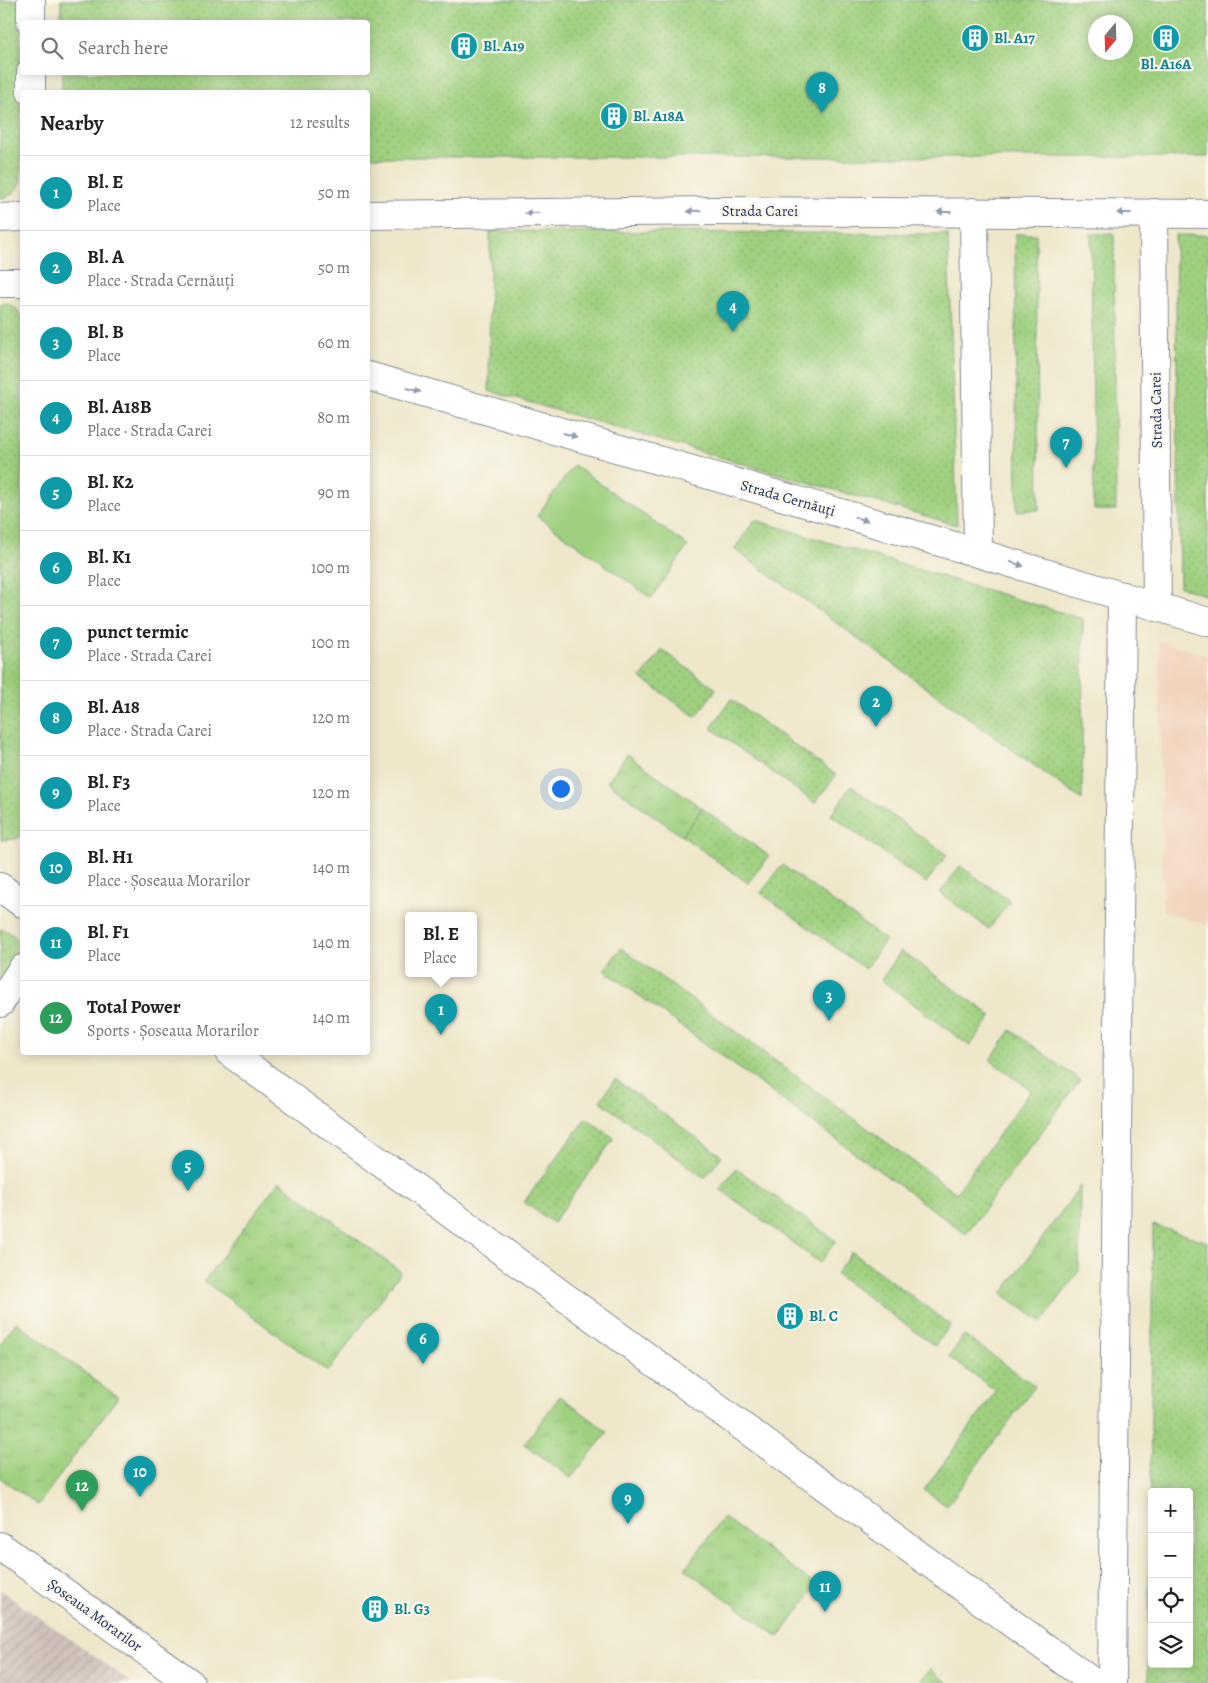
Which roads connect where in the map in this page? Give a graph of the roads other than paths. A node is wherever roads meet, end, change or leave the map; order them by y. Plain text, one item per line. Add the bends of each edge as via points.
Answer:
1 (31, 0) edge
2 (31, 20) edge
3 (31, 75) edge
4 (31, 90) edge
5 (974, 212) junction
6 (1154, 213) junction
7 (1208, 214) edge
8 (370, 215) edge
9 (20, 217) edge
10 (0, 218) edge
11 (0, 283) edge
12 (20, 283) edge
13 (370, 377) edge
14 (978, 552) junction
15 (1139, 601) junction
16 (1208, 622) edge
17 (0, 887) edge
18 (20, 902) edge
19 (20, 972) edge
20 (0, 1003) edge
21 (233, 1055) edge
22 (0, 1546) edge
23 (190, 1683) edge
24 (1094, 1683) edge
25 (1112, 1683) edge

1 - 2 street
3 - 4 street
6 -> 5 street, Strada Carei
5 -> 8 street, Strada Carei
5 - 14 street
6 - 7 street, Strada Carei
6 - 15 street, Strada Carei via 1157,555
9 - 10 street
11 - 12 street
13 -> 14 street, Strada Cernăuți
14 -> 15 street, Strada Cernăuți
15 - 16 street, Strada Cernăuți
15 - 25 street, Strada Carei via 1122,641
17 - 18 street
19 - 20 street
21 - 24 street
22 - 23 street, Șoseaua Morarilor

